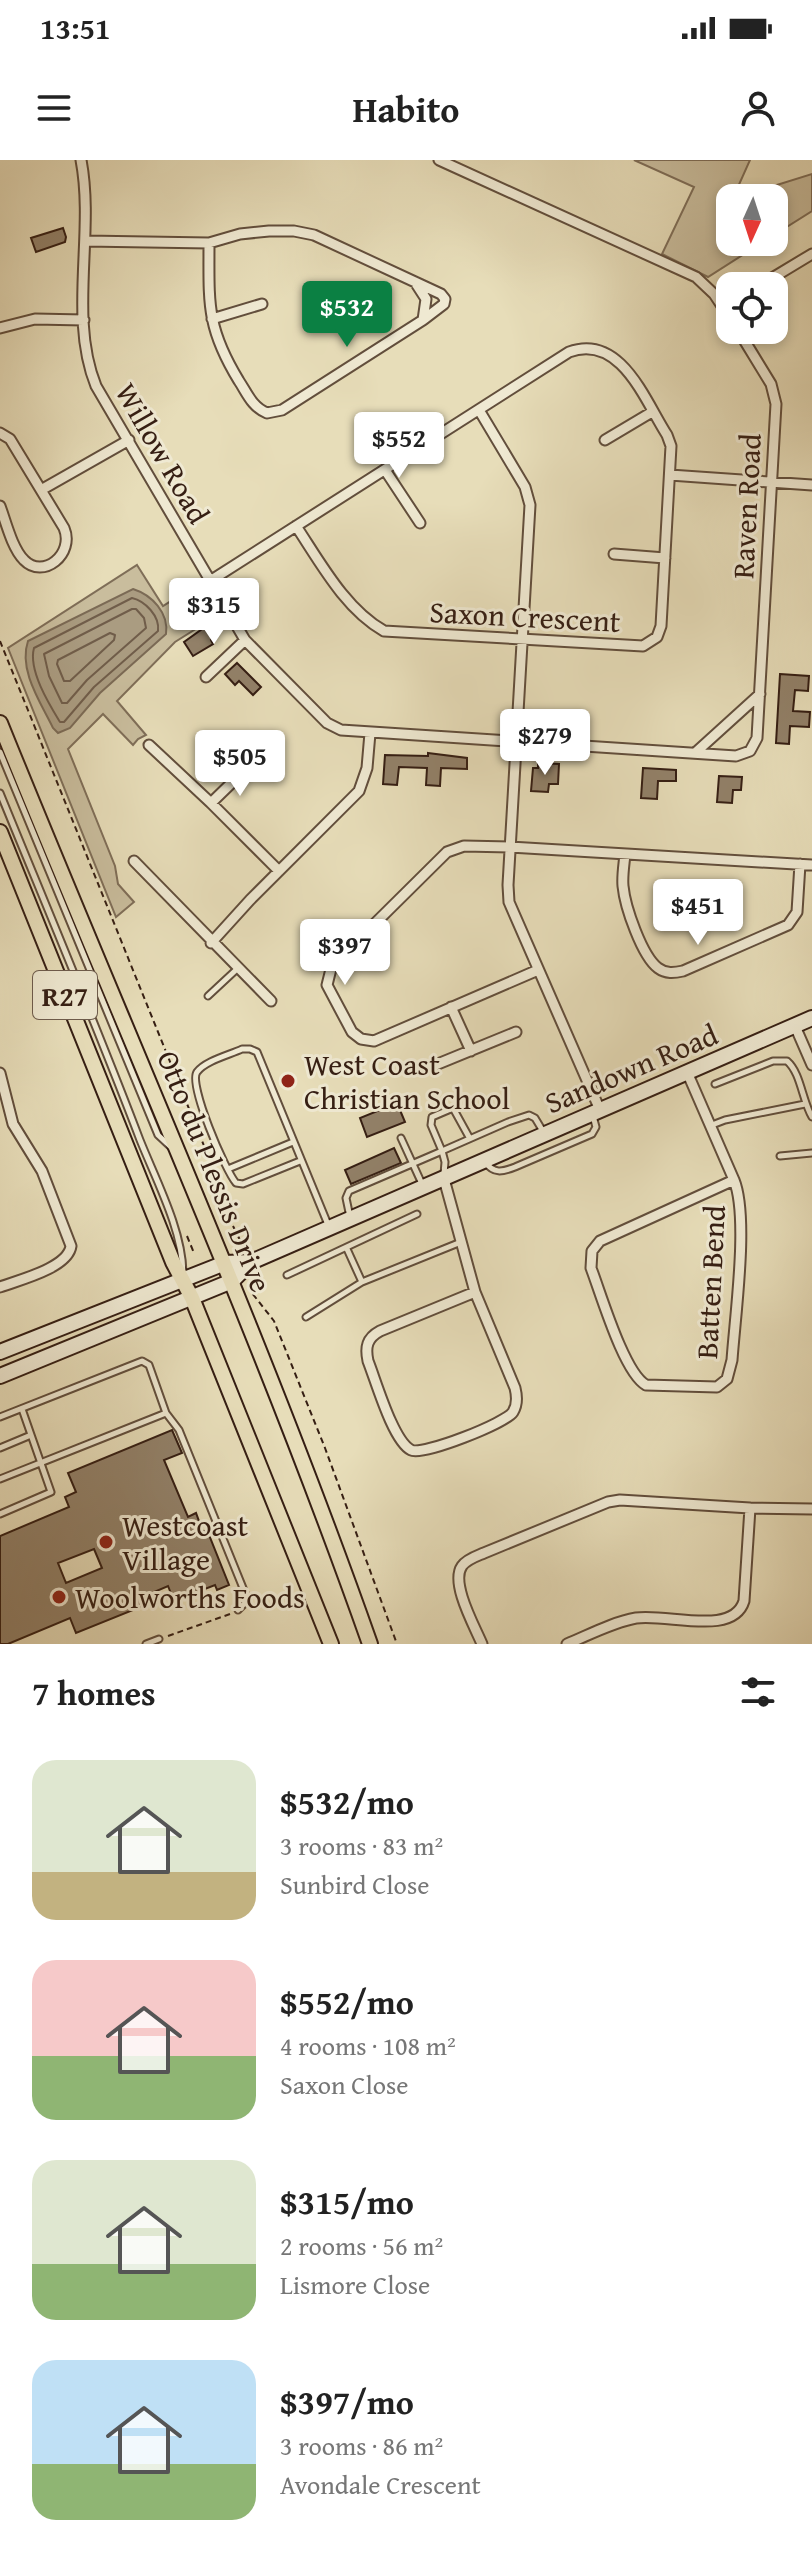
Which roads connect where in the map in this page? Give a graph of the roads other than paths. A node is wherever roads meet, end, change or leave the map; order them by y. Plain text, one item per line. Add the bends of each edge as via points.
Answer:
1 (81, 160) edge
2 (439, 160) edge
3 (86, 241) junction
4 (209, 243) junction
5 (812, 254) edge
6 (782, 272) edge
7 (415, 282) junction
8 (716, 296) edge
9 (262, 304) dead end
10 (212, 319) junction
11 (84, 320) junction
12 (423, 320) junction
13 (0, 328) edge
14 (747, 344) edge
15 (479, 410) junction
16 (652, 412) junction
17 (0, 433) edge
18 (129, 440) junction
19 (605, 440) dead end
20 (385, 470) junction
21 (670, 475) junction
22 (772, 482) junction
23 (812, 485) edge
24 (41, 490) junction
25 (0, 506) edge
26 (420, 523) dead end
27 (296, 526) junction
28 (614, 554) dead end
29 (665, 558) junction
30 (210, 581) junction
31 (521, 639) junction
32 (245, 640) junction
33 (206, 677) dead end
34 (760, 694) junction
35 (0, 723) edge
36 (370, 733) junction
37 (517, 741) junction
38 (149, 745) dead end
39 (0, 752) edge
40 (695, 753) junction
41 (246, 769) dead end
42 (0, 793) edge
43 (211, 803) junction
44 (0, 832) edge
45 (510, 847) junction
46 (625, 854) junction
47 (134, 861) dead end
48 (800, 864) junction
49 (812, 865) edge
50 (279, 871) junction
51 (211, 943) junction
52 (237, 969) junction
53 (538, 970) junction
54 (208, 996) dead end
55 (271, 1001) dead end
56 (451, 1007) junction
57 (812, 1018) edge
58 (795, 1026) junction
59 (516, 1032) dead end
60 (471, 1051) junction
61 (812, 1065) edge
62 (428, 1068) dead end
63 (687, 1072) junction
64 (0, 1073) edge
65 (715, 1084) dead end
66 (805, 1104) junction
67 (596, 1112) junction
68 (812, 1117) edge
69 (711, 1125) junction
70 (548, 1132) junction
71 (469, 1137) junction
72 (401, 1138) dead end
73 (293, 1142) junction
74 (559, 1148) junction
75 (506, 1150) junction
76 (442, 1151) junction
77 (812, 1153) edge
78 (180, 1154) junction
79 (780, 1156) dead end
80 (300, 1161) junction
81 (485, 1161) junction
82 (412, 1164) junction
83 (515, 1167) junction
84 (228, 1169) junction
85 (444, 1179) junction
86 (734, 1180) junction
87 (423, 1186) junction
88 (417, 1214) dead end
89 (351, 1218) junction
90 (329, 1227) junction
91 (461, 1242) junction
92 (347, 1249) junction
93 (225, 1263) junction
94 (254, 1268) junction
95 (287, 1275) dead end
96 (184, 1279) junction
97 (232, 1281) junction
98 (362, 1282) junction
99 (0, 1287) edge
100 (475, 1292) junction
101 (192, 1298) junction
102 (306, 1317) dead end
103 (0, 1352) edge
104 (0, 1376) edge
105 (22, 1409) junction
106 (166, 1413) junction
107 (0, 1417) edge
108 (31, 1435) junction
109 (0, 1448) edge
110 (41, 1462) junction
111 (0, 1479) edge
112 (750, 1508) junction
113 (812, 1509) edge
114 (0, 1514) edge
115 (238, 1610) road end
116 (159, 1639) road end
117 (146, 1644) edge
118 (331, 1644) edge
119 (370, 1644) edge
120 (482, 1644) edge
121 (567, 1644) edge

1 - 3 street, Willow Road
2 - 8 street via 696,277
3 - 4 street
3 - 11 street, Willow Road
4 - 7 street via 240,234 294,231 336,244
4 - 10 street
5 - 6 street
7 - 12 street via 426,299
7 - 12 street via 445,299
9 - 10 street
10 - 12 street via 218,342 254,405 270,413
11 - 13 street via 35,319
11 - 18 street, Willow Road via 90,372
14 - 22 street, Raven Road via 776,397
15 - 16 street, Saxon Crescent via 569,352 590,348 618,360
15 - 20 street, Saxon Crescent
15 - 31 street via 529,499
16 - 19 street
16 - 21 street, Saxon Crescent via 669,440
17 - 24 street via 10,439
18 - 24 street
18 - 30 street, Willow Road
20 - 26 street
20 - 27 street, Saxon Crescent
21 - 22 street
21 - 29 street, Saxon Crescent
22 - 23 street
22 - 34 street, Raven Road
24 - 25 street via 67,538 63,554 47,565 32,566 22,559
27 - 30 street, Saxon Crescent
27 - 31 street, Saxon Crescent via 332,581 384,631
28 - 29 street
29 - 31 street, Saxon Crescent via 660,631 649,644
30 - 32 street, Willow Road
31 - 37 street
32 - 33 street
32 - 36 street, Willow Road via 327,723
34 - 40 street
34 - 40 street, Raven Road via 757,738 750,751 736,756
35 - 78 main road, Otto du Plessis Drive / R27
36 - 37 street, Willow Road
36 - 50 street via 359,791
37 - 40 street, Raven Road
37 - 45 street
38 - 43 street
39 - 78 lane via 158,1135
41 - 43 street
42 - 96 lane via 169,1214
43 - 50 street
44 - 96 main road, R27
45 - 46 street
45 - 53 street via 509,902
45 - 56 street via 464,846 447,852 336,962 327,978 328,991 352,1032 365,1040 378,1040
46 - 48 street
46 - 48 street via 627,909 649,957 662,971 672,973 788,925 797,912
47 - 51 street
48 - 49 street
50 - 51 street
51 - 52 street
52 - 54 lane
52 - 55 street
53 - 56 street
53 - 67 street
56 - 60 street
57 - 58 street, Sandown Road
58 - 61 street
58 - 63 street, Sandown Road
59 - 60 street
60 - 62 street
63 - 67 street, Sandown Road
63 - 69 street, Batten Bend
64 - 99 street via 13,1124 42,1171 71,1246 59,1264
65 - 66 lane via 784,1060 793,1067
66 - 68 lane
66 - 69 lane
67 - 70 street, Sandown Road
67 - 74 lane via 594,1132
69 - 86 street, Batten Bend
70 - 71 lane via 529,1115
70 - 74 lane
70 - 75 street, Sandown Road
71 - 76 lane
71 - 76 lane via 453,1108 432,1117
72 - 82 lane
73 - 80 lane
73 - 84 lane
73 - 84 lane via 257,1052 242,1049 201,1068 194,1079
74 - 83 lane
75 - 81 street, Sandown Road
75 - 83 lane
76 - 82 lane
76 - 85 lane
77 - 79 lane
78 - 93 main road, Otto du Plessis Drive / R27
80 - 84 lane via 239,1184
80 - 90 lane
81 - 83 lane via 495,1171
81 - 85 street, Sandown Road
82 - 87 lane
82 - 89 lane via 348,1192
85 - 87 street, Sandown Road
85 - 91 street
86 - 86 street, Batten Bend via 741,1206 730,1372 723,1383 710,1388 646,1385 628,1363 591,1268 592,1251 600,1241
87 - 89 street, Sandown Road
88 - 92 lane
89 - 90 street, Sandown Road
90 - 94 street, Sandown Road
91 - 98 lane
91 - 100 street
92 - 95 lane
92 - 98 lane
93 - 94 street, Sandown Road
93 - 96 street, Sandown Road
93 - 97 main road, Otto du Plessis Drive / R27
94 - 97 street, Sandown Road
96 - 101 main road, R27
96 - 103 street, Sandown Road
97 - 101 street, Sandown Road
97 - 119 main road, Otto du Plessis Drive / R27
98 - 102 lane
100 - 100 street via 515,1388 515,1410 431,1450 415,1452 395,1429 367,1346 380,1331
101 - 104 street, Sandown Road
101 - 118 main road, R27
105 - 106 lane via 142,1361 149,1365
105 - 107 lane
105 - 108 lane
106 - 110 lane
106 - 115 lane via 179,1430 245,1593 246,1602
108 - 109 lane
108 - 110 lane
110 - 111 lane
110 - 114 lane via 51,1493
112 - 113 street
112 - 120 street via 608,1502 470,1559 461,1567 460,1587
112 - 121 street via 746,1590 738,1614 722,1620 633,1618
116 - 117 lane

